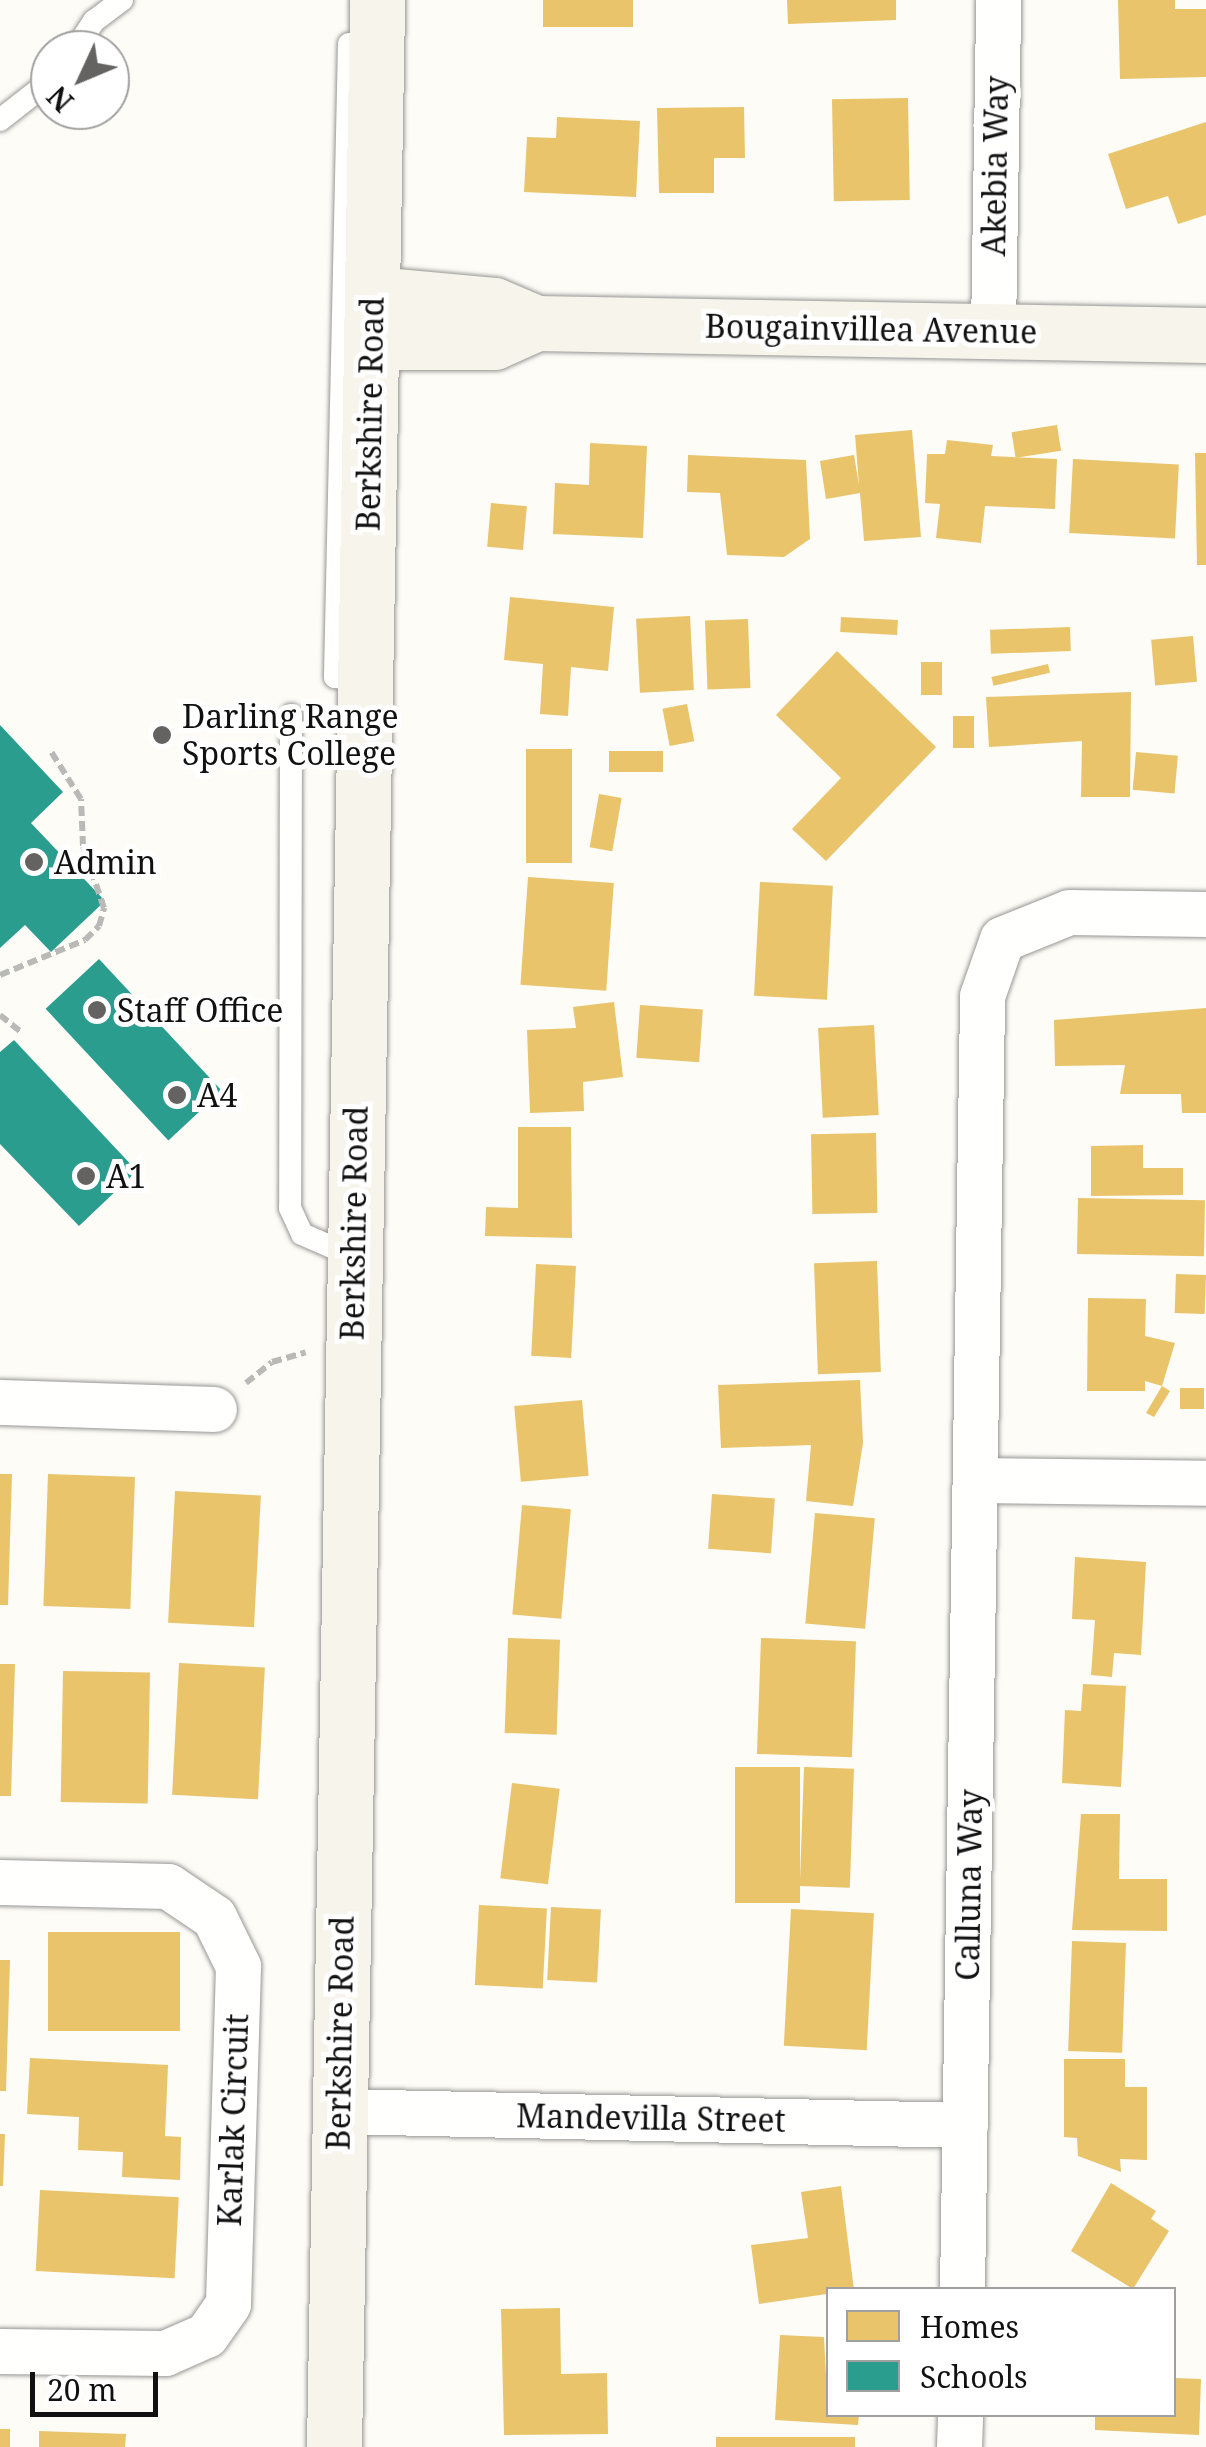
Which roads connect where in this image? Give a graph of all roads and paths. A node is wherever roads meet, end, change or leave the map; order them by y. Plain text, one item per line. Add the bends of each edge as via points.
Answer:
1 (122, 0) edge
2 (998, 0) edge
3 (363, 10) edge
4 (88, 30) edge
5 (30, 97) edge
6 (0, 120) edge
7 (373, 318) junction
8 (993, 332) junction
9 (1206, 334) edge
10 (363, 679) junction
11 (291, 714) dead end
12 (50, 750) dead end
13 (1206, 914) edge
14 (0, 974) edge
15 (0, 1016) edge
16 (20, 1031) dead end
17 (353, 1256) junction
18 (352, 1360) junction
19 (0, 1402) edge
20 (214, 1409) joint
21 (974, 1480) junction
22 (1206, 1484) edge
23 (0, 1882) edge
24 (338, 2111) junction
25 (965, 2125) junction
26 (962, 2287) edge
27 (0, 2351) edge
28 (960, 2417) edge
29 (334, 2447) edge
30 (959, 2447) edge

1 - 4 lane
2 - 8 street, Akebia Way
3 - 7 main road, Berkshire Road
3 - 10 lane via 335,678
5 - 6 lane
7 - 8 main road, Bougainvillea Avenue via 494,305 536,323
7 - 10 main road, Berkshire Road
8 - 9 main road, Bougainvillea Avenue
10 - 17 main road, Berkshire Road
11 - 17 lane via 290,1208 302,1234
12 - 14 path via 81,800 83,846 104,908 85,940
13 - 21 street, Calluna Way via 1069,912 1002,939 982,996
15 - 16 path
17 - 18 main road, Berkshire Road
18 - 20 path via 320,1360 301,1349 272,1362
18 - 24 main road, Berkshire Road
19 - 20 street
21 - 22 street
21 - 25 street, Calluna Way
23 - 27 street, Karlak Circuit via 168,1886 214,1918 238,1966 228,2304 206,2335 165,2353
24 - 25 street, Mandevilla Street
24 - 29 main road, Berkshire Road
25 - 26 street, Calluna Way
28 - 30 street

